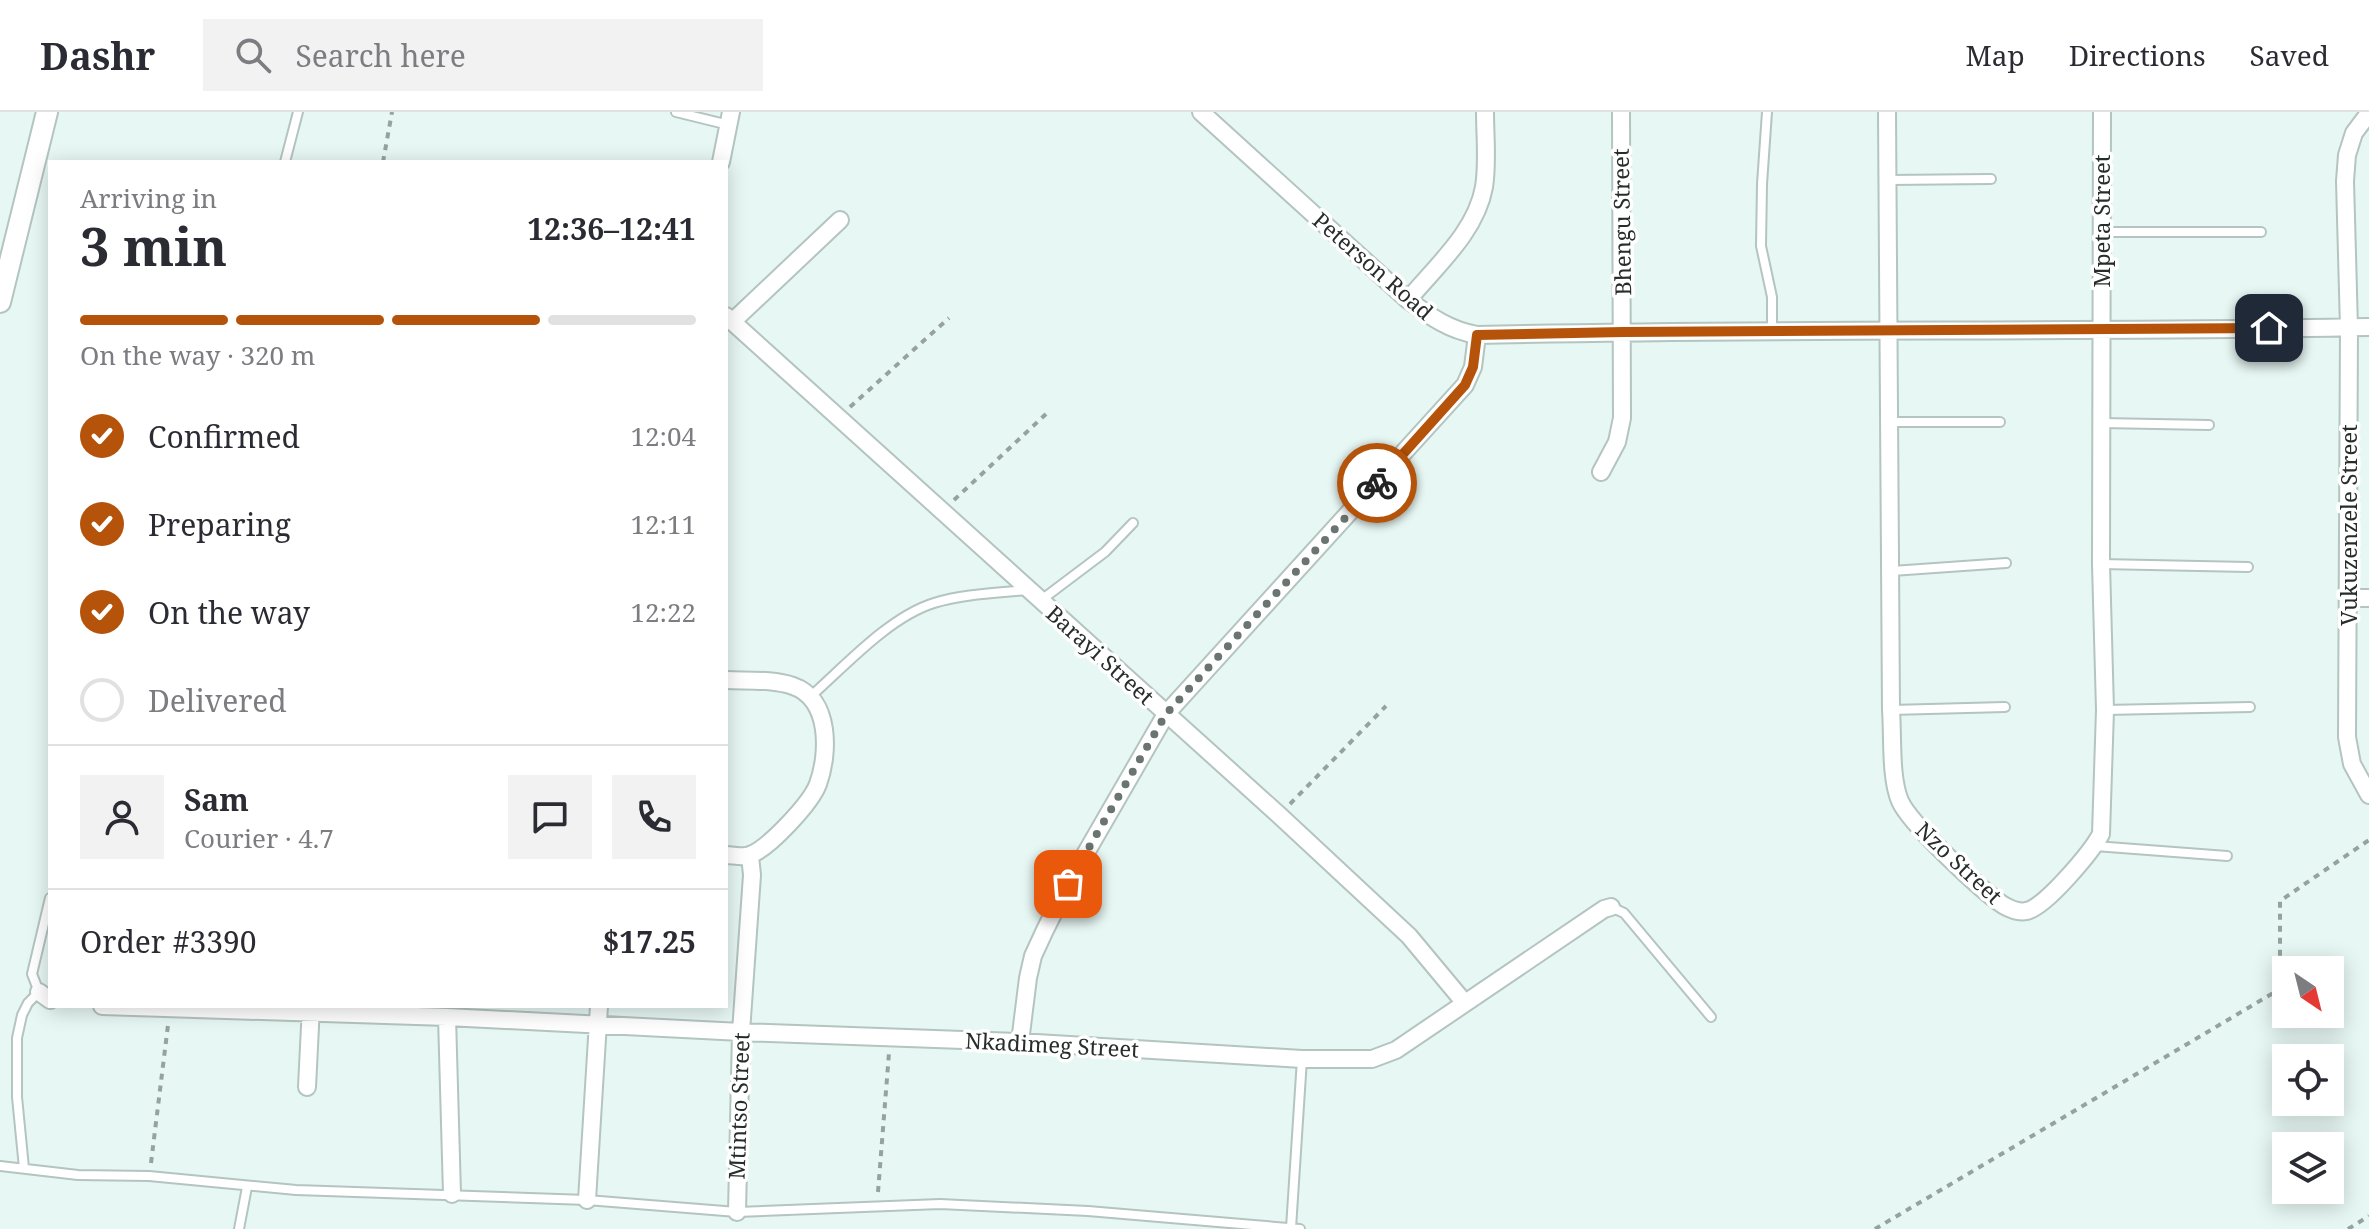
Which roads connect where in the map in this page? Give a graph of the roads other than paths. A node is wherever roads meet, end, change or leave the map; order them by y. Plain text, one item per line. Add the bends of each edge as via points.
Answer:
1 (47, 112) edge
2 (298, 112) edge
3 (676, 112) edge
4 (1201, 112) edge
5 (1485, 112) edge
6 (1621, 112) edge
7 (1767, 112) edge
8 (1887, 112) edge
9 (2102, 112) edge
10 (2369, 113) edge
11 (730, 119) edge
12 (286, 160) edge
13 (721, 160) edge
14 (1991, 179) dead end
15 (1888, 180) junction
16 (840, 220) dead end
17 (2103, 232) junction
18 (2261, 232) dead end
19 (1408, 300) junction
20 (0, 302) edge
21 (729, 319) edge
22 (2369, 327) edge
23 (2349, 328) junction
24 (2101, 329) junction
25 (1623, 332) junction
26 (1889, 332) junction
27 (1772, 333) junction
28 (1477, 335) junction
29 (1890, 422) junction
30 (2000, 422) dead end
31 (2101, 423) junction
32 (2209, 425) dead end
33 (1601, 472) dead end
34 (1133, 523) dead end
35 (2006, 563) dead end
36 (2101, 564) junction
37 (2248, 567) dead end
38 (1892, 571) junction
39 (1034, 595) junction
40 (2350, 598) junction
41 (2369, 598) edge
42 (728, 680) edge
43 (810, 697) junction
44 (2005, 707) dead end
45 (2250, 707) dead end
46 (1891, 710) junction
47 (2105, 710) junction
48 (1166, 714) junction
49 (2369, 795) edge
50 (2095, 846) junction
51 (728, 855) edge
52 (750, 856) junction
53 (2227, 856) dead end
54 (48, 906) edge
55 (1611, 907) joint
56 (45, 996) edge
57 (1464, 1002) junction
58 (264, 1008) edge
59 (599, 1008) edge
60 (311, 1009) edge
61 (447, 1017) junction
62 (1711, 1017) dead end
63 (597, 1026) junction
64 (741, 1032) junction
65 (1020, 1042) junction
66 (1302, 1059) junction
67 (307, 1087) dead end
68 (0, 1166) edge
69 (24, 1168) junction
70 (247, 1187) junction
71 (452, 1194) junction
72 (587, 1200) junction
73 (737, 1212) junction
74 (1291, 1228) edge
75 (239, 1229) edge
76 (1300, 1229) edge

1 - 20 street
2 - 12 lane
3 - 11 lane
4 - 19 street, Peterson Road
5 - 19 street via 1480,205 1470,226
6 - 25 street, Bhengu Street
7 - 27 lane via 1761,246 1772,297
8 - 15 street
9 - 17 street, Mpeta Street
10 - 23 street, Vukuzenzele Street via 2354,133 2347,155
11 - 13 street
14 - 15 lane
15 - 26 street
16 - 21 street
17 - 18 lane
17 - 24 street, Mpeta Street
19 - 28 street, Peterson Road via 1437,322
21 - 39 street, Barayi Street
22 - 23 street, Peterson Road
23 - 24 street, Peterson Road
23 - 40 street, Vukuzenzele Street
24 - 26 street, Peterson Road
24 - 31 street
25 - 27 street, Peterson Road
25 - 28 street, Peterson Road
25 - 33 street, Bhengu Street via 1621,430
26 - 27 street, Peterson Road
26 - 29 street, Nzo Street
28 - 48 street via 1465,385
29 - 30 lane
29 - 38 street, Nzo Street
31 - 32 lane
31 - 36 street
34 - 39 lane via 1105,552
35 - 38 lane
36 - 37 lane
36 - 47 street
38 - 46 street, Nzo Street
39 - 43 lane via 951,599 917,610
39 - 48 street, Barayi Street
40 - 41 street
40 - 49 street, Vukuzenzele Street via 2347,737 2352,764
42 - 43 street via 795,687
43 - 52 street via 825,732 817,787 781,832
44 - 46 lane
45 - 47 lane
46 - 50 street, Nzo Street via 1896,787 1906,812 2001,904 2018,911 2036,908
47 - 50 street via 2102,825
48 - 57 street, Barayi Street via 1409,936
48 - 65 street via 1039,943 1028,978
50 - 53 lane
51 - 52 street
52 - 64 street, Mtintso Street
54 - 56 lane via 32,974
55 - 57 street, Nkadimeg Street
55 - 62 lane via 1624,913
56 - 69 lane via 28,1003 17,1038
57 - 66 street, Nkadimeg Street via 1385,1056
58 - 60 street, Nkadimeg Street
59 - 63 street
60 - 61 street, Nkadimeg Street
60 - 67 street
61 - 63 street, Nkadimeg Street
61 - 71 street
63 - 64 street, Nkadimeg Street
63 - 72 street
64 - 65 street, Nkadimeg Street
64 - 73 street, Mtintso Street
65 - 66 street, Nkadimeg Street
66 - 74 lane
68 - 69 lane
69 - 70 lane
70 - 71 lane
70 - 75 lane
71 - 72 lane
72 - 73 lane
73 - 74 lane via 940,1204
74 - 76 lane

